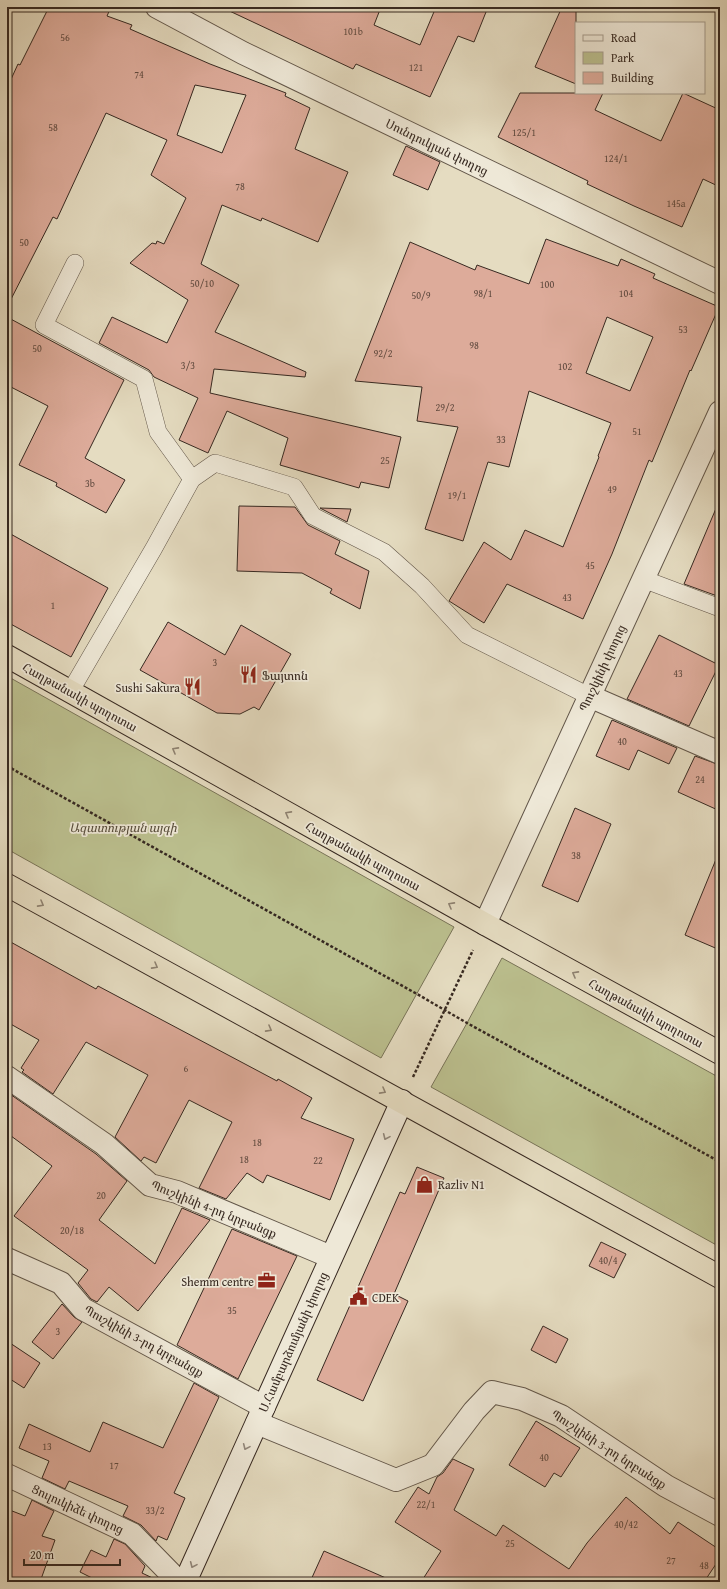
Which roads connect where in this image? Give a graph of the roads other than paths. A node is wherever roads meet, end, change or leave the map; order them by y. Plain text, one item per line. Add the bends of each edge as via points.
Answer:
1 (157, 7) edge
2 (75, 264) dead end
3 (720, 283) edge
4 (720, 412) edge
5 (192, 479) junction
6 (643, 579) junction
7 (720, 608) edge
8 (7, 656) edge
9 (70, 692) junction
10 (589, 696) junction
11 (720, 753) edge
12 (7, 885) edge
13 (485, 924) junction
14 (720, 1053) edge
15 (7, 1077) edge
16 (402, 1101) junction
17 (332, 1257) junction
18 (7, 1259) edge
19 (720, 1277) edge
20 (260, 1415) junction
21 (7, 1475) edge
22 (720, 1516) edge
23 (179, 1582) edge
24 (185, 1582) edge

1 - 3 street, Սունդուկյան փողոց via 243,54
2 - 5 lane via 44,325 144,379 158,432
4 - 6 street, Պուշկինի փողոց
5 - 9 lane
5 - 10 lane via 215,462 294,487 313,516 384,552 422,586 467,635
6 - 7 lane
6 - 10 street, Պուշկինի փողոց
8 - 9 highway, Հաղթանակի պողոտա
13 -> 9 highway, Հաղթանակի պողոտա
10 - 11 street
10 - 13 street, Պուշկինի փողոց
12 -> 16 highway
14 -> 13 highway, Հաղթանակի պողոտա
15 - 17 street, Պուշկինի 4-րդ նրբանցք via 104,1144 150,1185 177,1192
16 -> 17 street, Ս.Համբարձումյանի փողոց
16 - 19 highway
17 - 20 street, Ս.Համբարձումյանի փողոց
18 - 20 street, Պուշկինի 3-րդ նրբանցք via 61,1282 83,1309
20 - 22 street, Պուշկինի 3-րդ նրբանցք via 396,1480 433,1465 474,1411 492,1392 522,1399 561,1416 666,1486
20 -> 24 street, Ս.Համբարձումյանի փողոց
21 - 23 street, Ցուլուկիձե փողոց via 132,1534

